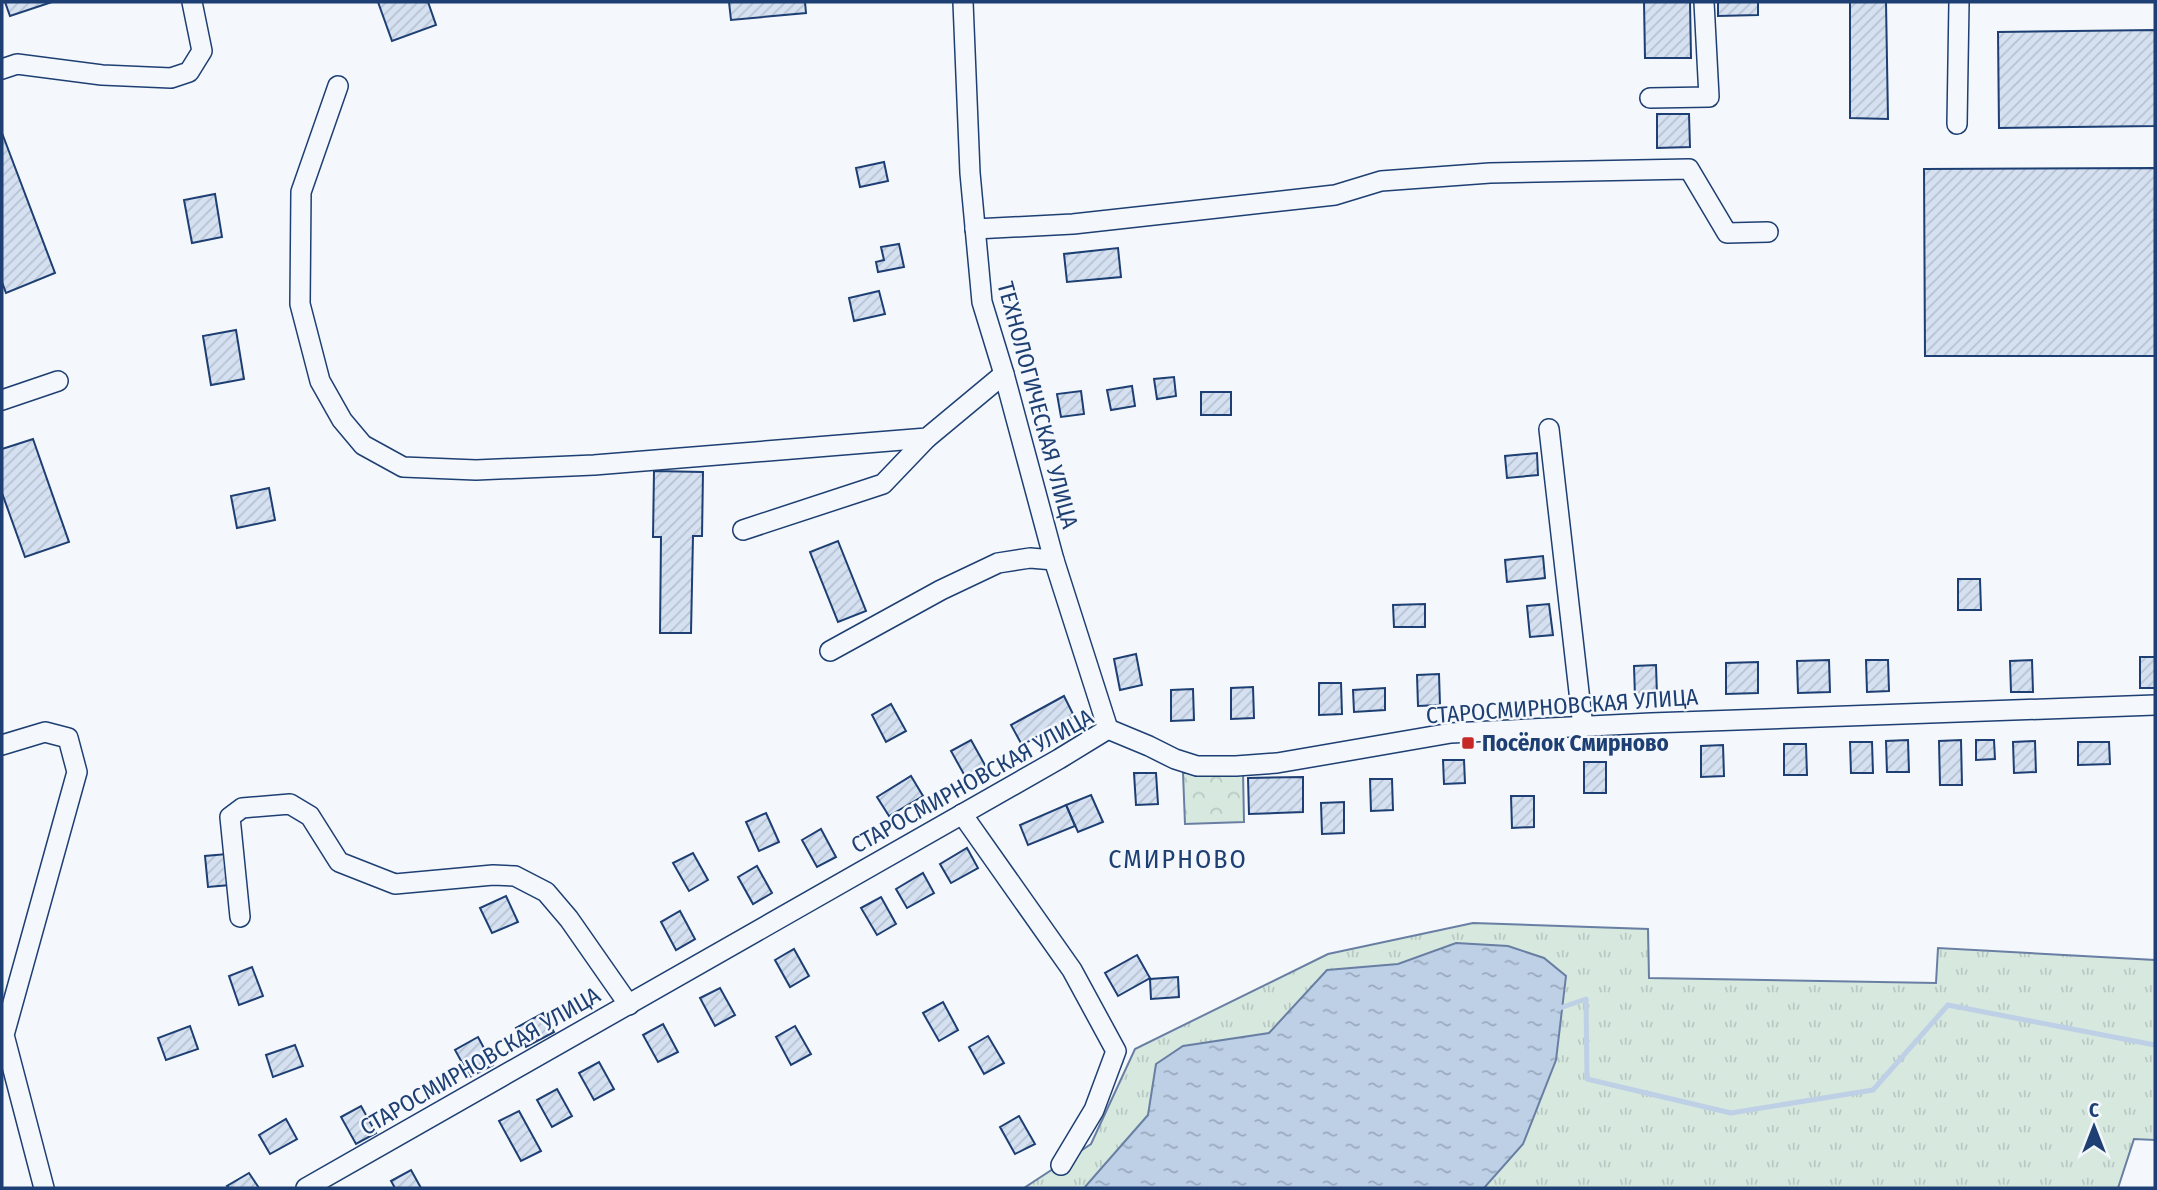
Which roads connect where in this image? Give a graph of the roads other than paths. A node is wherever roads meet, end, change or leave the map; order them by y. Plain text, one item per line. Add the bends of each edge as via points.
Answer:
1 (192, 2) edge
2 (963, 2) edge
3 (1704, 2) edge
4 (1959, 2) edge
5 (2, 69) edge
6 (338, 86) dead end
7 (1650, 98) dead end
8 (1957, 124) dead end
9 (975, 229) junction
10 (1768, 232) dead end
11 (1004, 374) junction
12 (58, 381) dead end
13 (2, 400) edge
14 (1549, 429) dead end
15 (927, 438) junction
16 (743, 530) dead end
17 (1054, 561) junction
18 (830, 651) dead end
19 (2155, 705) edge
20 (1583, 727) junction
21 (1108, 729) junction
22 (2, 745) edge
23 (962, 814) junction
24 (240, 917) dead end
25 (629, 1005) junction
26 (3, 1036) edge
27 (1061, 1165) dead end
28 (44, 1188) edge
29 (306, 1188) edge

1 - 5 street via 202,51 189,72 171,78 17,65
2 - 9 street, ТЕХНОЛОГИЧЕСКАЯ УЛИЦА
3 - 7 street via 1709,97
4 - 8 street
6 - 15 street via 301,192 300,304 320,381 363,445 403,467 476,470
9 - 10 street via 1073,224 1335,195 1381,181 1490,173 1689,169 1727,233
9 - 11 street, ТЕХНОЛОГИЧЕСКАЯ УЛИЦА via 982,302
11 - 15 street
11 - 17 street, ТЕХНОЛОГИЧЕСКАЯ УЛИЦА
12 - 13 street
14 - 20 street
15 - 16 street via 883,484
17 - 18 street via 1030,558 998,563
17 - 21 street, ТЕХНОЛОГИЧЕСКАЯ УЛИЦА
19 - 20 street, СТАРОСМИРНОВСКАЯ УЛИЦА
20 - 21 street, СТАРОСМИРНОВСКАЯ УЛИЦА via 1451,733 1236,766 1196,766
21 - 23 street, СТАРОСМИРНОВСКАЯ УЛИЦА
22 - 26 street via 45,732 68,738 77,772
23 - 25 street, СТАРОСМИРНОВСКАЯ УЛИЦА
23 - 27 street via 1072,970 1116,1051 1094,1110
24 - 25 street via 230,817 242,808 290,804 310,816 339,862 396,884 515,876 546,891
25 - 29 street, СТАРОСМИРНОВСКАЯ УЛИЦА
26 - 28 street

